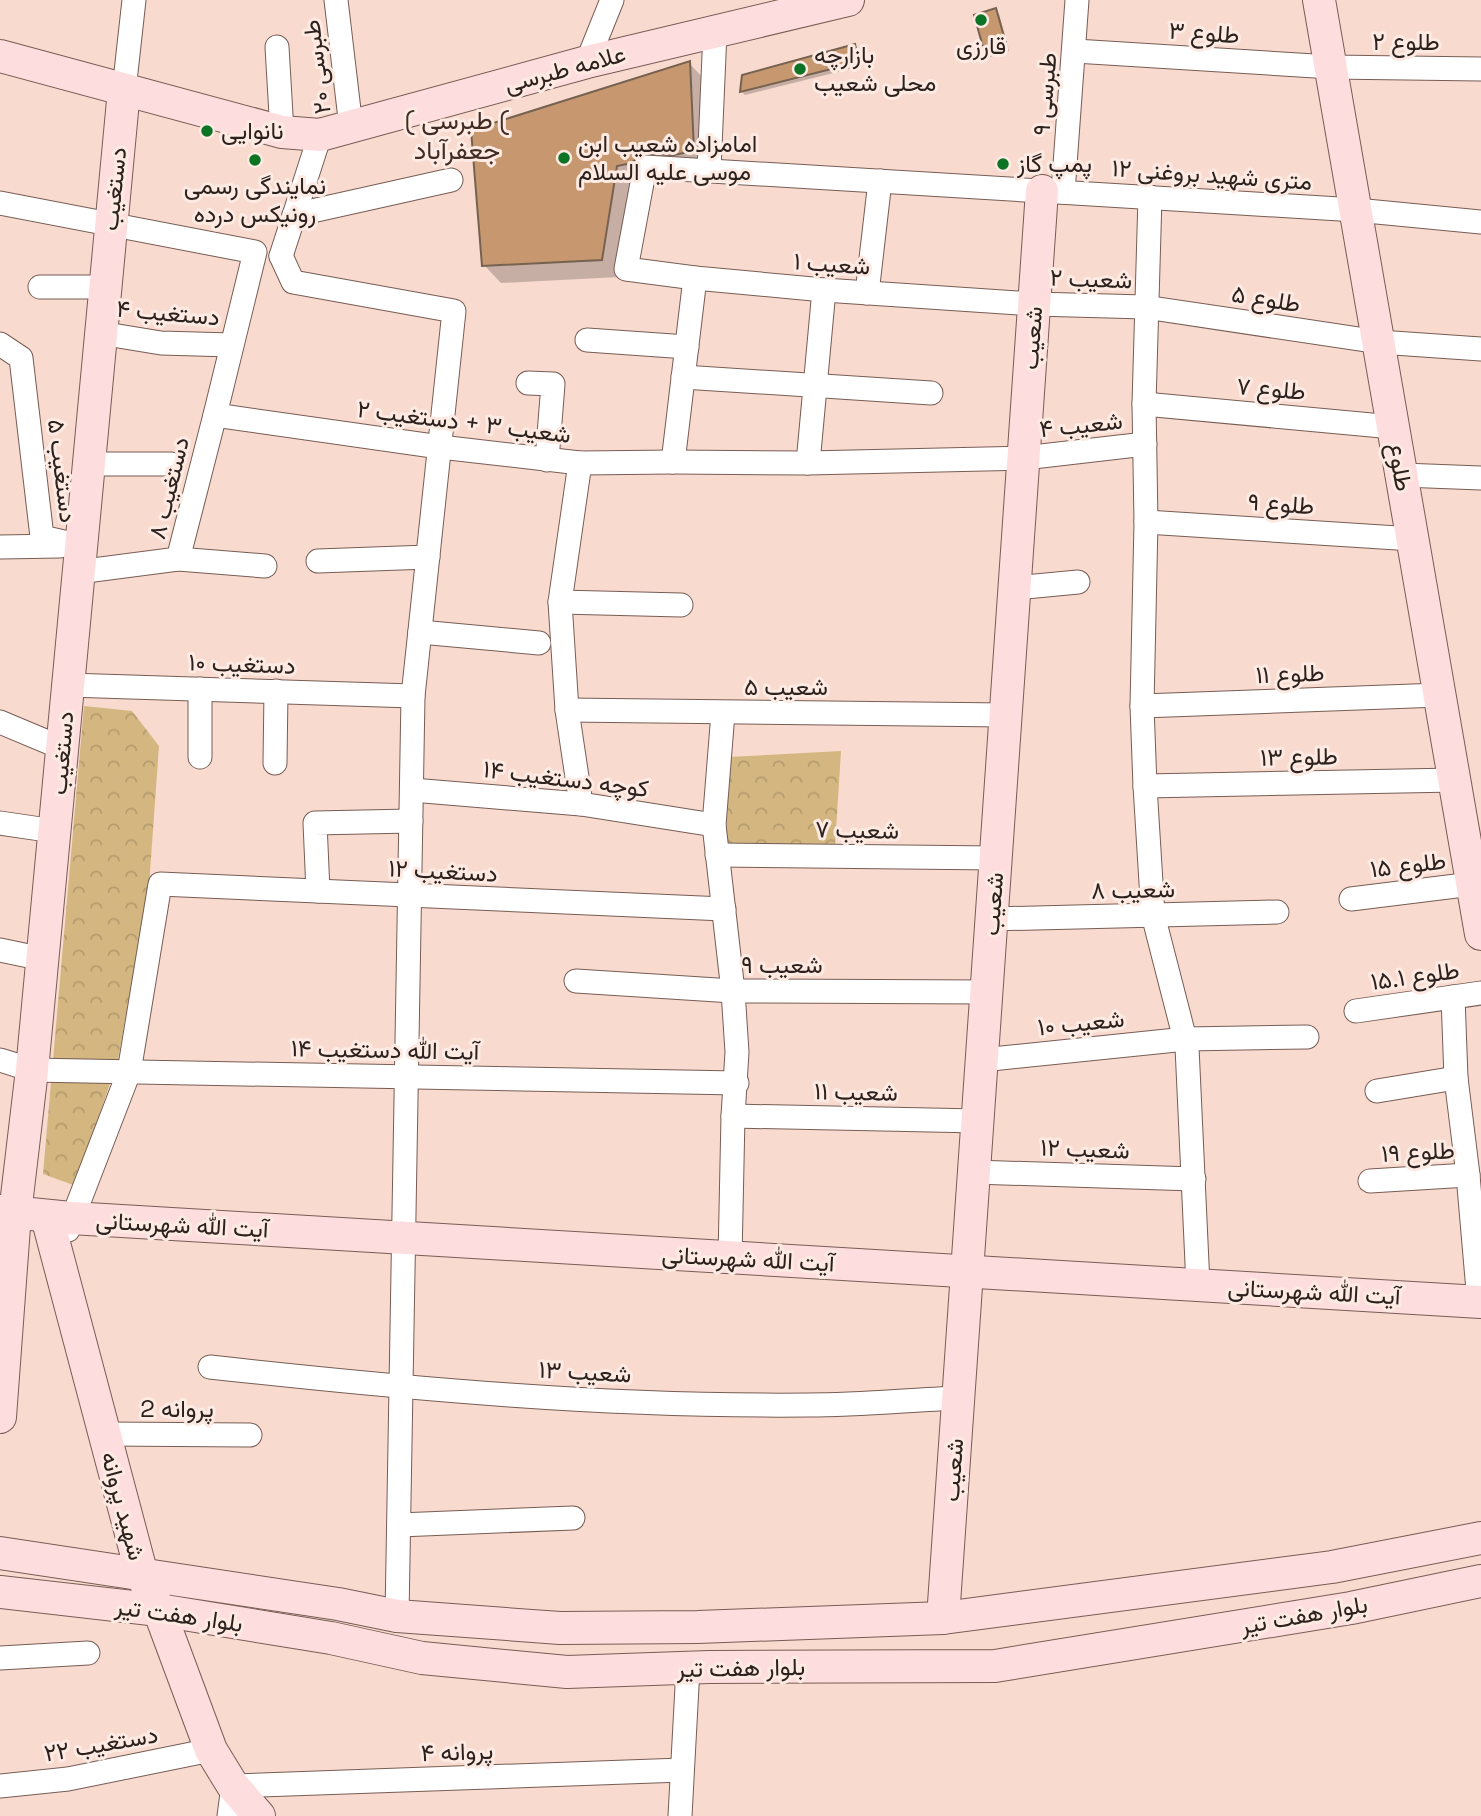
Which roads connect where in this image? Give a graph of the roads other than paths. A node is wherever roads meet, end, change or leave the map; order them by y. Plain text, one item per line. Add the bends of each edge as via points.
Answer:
1 (135, 0) edge
2 (336, 0) edge
3 (612, 0) edge
4 (848, 0) edge
5 (1077, 0) edge
6 (1319, 0) edge
7 (715, 32) junction
8 (277, 47) dead end
9 (1075, 51) junction
10 (0, 56) edge
11 (587, 62) junction
12 (1331, 67) junction
13 (1481, 69) edge
14 (124, 90) junction
15 (351, 127) junction
16 (282, 132) junction
17 (320, 135) junction
18 (709, 170) junction
19 (451, 180) dead end
20 (880, 181) junction
21 (1052, 191) junction
22 (1150, 197) junction
23 (0, 202) edge
24 (1356, 210) junction
25 (294, 215) junction
26 (1481, 222) edge
27 (111, 223) junction
28 (255, 251) junction
29 (281, 257) junction
30 (626, 269) joint
31 (695, 278) junction
32 (105, 286) junction
33 (40, 287) dead end
34 (824, 290) junction
35 (867, 293) junction
36 (1034, 304) junction
37 (1145, 307) junction
38 (100, 333) junction
39 (587, 340) dead end
40 (1379, 342) junction
41 (0, 344) edge
42 (231, 345) junction
43 (687, 347) junction
44 (1481, 349) edge
45 (683, 377) junction
46 (528, 383) dead end
47 (816, 386) junction
48 (931, 393) dead end
49 (1144, 404) junction
50 (215, 415) junction
51 (1393, 427) junction
52 (1144, 444) junction
53 (440, 447) junction
54 (1024, 458) junction
55 (547, 460) junction
56 (673, 461) junction
57 (580, 463) junction
58 (808, 463) junction
59 (88, 464) junction
60 (171, 464) dead end
61 (1402, 475) junction
62 (1481, 478) edge
63 (1146, 522) junction
64 (1413, 539) junction
65 (0, 547) edge
66 (78, 555) junction
67 (428, 557) junction
68 (178, 559) junction
69 (318, 561) dead end
70 (265, 566) dead end
71 (1079, 582) dead end
72 (1015, 588) junction
73 (560, 602) junction
74 (681, 606) dead end
75 (420, 632) junction
76 (539, 643) dead end
77 (68, 685) junction
78 (200, 689) junction
79 (276, 691) junction
80 (1440, 695) junction
81 (414, 696) junction
82 (1142, 706) junction
83 (567, 710) junction
84 (723, 713) junction
85 (1006, 715) junction
86 (0, 722) edge
87 (62, 748) junction
88 (200, 757) dead end
89 (275, 763) dead end
90 (1455, 780) junction
91 (1144, 786) junction
92 (412, 790) junction
93 (581, 804) junction
94 (411, 821) junction
95 (0, 823) edge
96 (714, 825) junction
97 (54, 831) junction
98 (717, 855) junction
99 (996, 858) junction
100 (1472, 884) junction
101 (318, 891) junction
102 (410, 896) junction
103 (1351, 899) dead end
104 (724, 909) junction
105 (1277, 912) dead end
106 (1153, 915) junction
107 (992, 919) junction
108 (1481, 934) edge
109 (0, 950) edge
110 (43, 959) junction
111 (576, 981) dead end
112 (733, 991) junction
113 (987, 992) junction
114 (1481, 993) edge
115 (1453, 997) junction
116 (1356, 1011) dead end
117 (1307, 1037) dead end
118 (1186, 1039) junction
119 (0, 1060) edge
120 (982, 1060) junction
121 (32, 1070) junction
122 (129, 1072) junction
123 (407, 1077) junction
124 (1456, 1079) junction
125 (737, 1083) junction
126 (1377, 1091) dead end
127 (733, 1116) junction
128 (978, 1121) junction
129 (974, 1172) junction
130 (1468, 1175) junction
131 (1194, 1179) junction
132 (1370, 1181) dead end
133 (8, 1212) edge
134 (59, 1218) junction
135 (404, 1238) junction
136 (730, 1258) junction
137 (967, 1272) junction
138 (1198, 1285) junction
139 (1480, 1302) edge
140 (3, 1357) edge
141 (210, 1367) dead end
142 (401, 1388) junction
143 (958, 1398) junction
144 (0, 1417) edge
145 (104, 1434) junction
146 (250, 1436) dead end
147 (573, 1518) dead end
148 (399, 1525) junction
149 (1481, 1538) edge
150 (0, 1553) edge
151 (142, 1575) junction
152 (1481, 1581) edge
153 (0, 1591) edge
154 (338, 1604) junction
155 (159, 1610) junction
156 (397, 1616) junction
157 (943, 1618) junction
158 (331, 1638) junction
159 (88, 1653) dead end
160 (0, 1658) edge
161 (688, 1668) junction
162 (211, 1750) junction
163 (682, 1770) junction
164 (0, 1786) edge
165 (231, 1801) edge
166 (259, 1816) edge
167 (680, 1816) edge

1 - 14 street
2 - 15 street, طبرسی ۲۰
3 - 11 street
4 - 7 main road, علامه طبرسی
5 - 9 street, طبرسی ۹
6 - 12 main road, طلوع
7 - 11 main road, علامه طبرسی
7 - 18 street
8 - 16 street
9 - 12 street, طلوع ۳
9 - 21 street, طبرسی ۹
10 - 14 main road, علامه طبرسی
11 - 15 main road, علامه طبرسی
12 - 13 street, طلوع ۲
12 - 24 main road, طلوع
14 - 16 main road, علامه طبرسی
14 - 27 main road, دستغیب
15 - 17 main road, علامه طبرسی
16 - 17 main road, علامه طبرسی
17 - 25 street
18 - 20 street, ۱۲ متری شهید بروغنی
18 - 30 street, ۱۲ متری شهید بروغنی via 645,167
19 - 25 street
20 - 21 street, ۱۲ متری شهید بروغنی
20 - 35 street
21 - 22 street, ۱۲ متری شهید بروغنی
21 - 36 main road, شعیب
22 - 24 street, ۱۲ متری شهید بروغنی
22 - 37 street
23 - 27 street
24 - 26 street, ۱۲ متری شهید بروغنی
24 - 40 main road, طلوع
25 - 29 street
27 - 28 street
27 - 32 main road, دستغیب
28 - 29 street
28 - 42 street
29 - 53 street via 293,282 454,311
30 - 31 street, شعیب ۱
31 - 34 street, شعیب ۱
31 - 43 street
32 - 33 street
32 - 38 main road, دستغیب
34 - 35 street, شعیب ۱
34 - 47 street
35 - 36 street, شعیب ۱
36 - 37 street, شعیب ۲
36 - 54 main road, شعیب
37 - 40 street, طلوع ۵
37 - 49 street
38 - 42 street, دستغیب ۴ via 161,343
38 - 59 main road, دستغیب
39 - 43 street
40 - 44 street, طلوع ۵
40 - 51 main road, طلوع
41 - 66 street, دستغیب ۵ via 21,358 42,537
42 - 50 street
43 - 45 street
45 - 47 street
45 - 56 street
46 - 55 street via 553,384
47 - 48 street
47 - 58 street
49 - 51 street, طلوع ۷
49 - 52 street
50 - 53 street, شعیب ۳ + دستغیب ۲
50 - 68 street, دستغیب ۸
51 - 61 main road, طلوع
52 - 54 street, شعیب ۴
52 - 63 street
53 - 55 street, شعیب ۳ + دستغیب ۲
53 - 67 street
54 - 58 street, شعیب ۳ + دستغیب ۲
54 - 72 main road, شعیب
55 - 57 street, شعیب ۳ + دستغیب ۲
56 - 57 street, شعیب ۳ + دستغیب ۲
56 - 58 street, شعیب ۳ + دستغیب ۲
57 - 73 street
59 - 60 street
59 - 66 main road, دستغیب
61 - 62 street
61 - 64 main road, طلوع
63 - 64 street, طلوع ۹
63 - 82 street
64 - 80 main road, طلوع
65 - 66 street, دستغیب ۸
66 - 68 street, دستغیب ۸
66 - 77 main road, دستغیب
67 - 69 street
67 - 75 street
68 - 70 street
71 - 72 street
72 - 85 main road, شعیب
73 - 74 street
73 - 83 street
75 - 76 street
75 - 81 street
77 - 78 street, دستغیب ۱۰
77 - 87 main road, دستغیب
78 - 79 street, دستغیب ۱۰
78 - 88 street
79 - 81 street, دستغیب ۱۰
79 - 89 street
80 - 82 street, طلوع ۱۱
80 - 90 main road, طلوع
81 - 92 street
82 - 91 street
83 - 84 street, شعیب ۵
83 - 93 street
84 - 85 street, شعیب ۵
84 - 96 street
85 - 99 main road, شعیب
86 - 87 street
87 - 97 main road, دستغیب
90 - 91 street, طلوع ۱۳
90 - 100 main road, طلوع
91 - 106 street
92 - 93 street, کوچه دستغیب ۱۴
92 - 94 street
93 - 96 street, کوچه دستغیب ۱۴
94 - 101 street via 315,823
94 - 102 street
95 - 97 street
96 - 98 street
97 - 110 main road, دستغیب
98 - 99 street, شعیب ۷
98 - 104 street
99 - 107 main road, شعیب
100 - 103 street, طلوع ۱۵
100 - 108 main road, طلوع
101 - 102 street, دستغیب ۱۲
101 - 122 street, دستغیب ۱۲ via 160,884
102 - 104 street, دستغیب ۱۲
102 - 123 street
104 - 112 street
105 - 106 street, شعیب ۸
106 - 107 street, شعیب ۸
106 - 118 street
107 - 113 main road, شعیب
109 - 110 street
110 - 121 main road, دستغیب
111 - 112 street, شعیب ۹
112 - 113 street, شعیب ۹
112 - 125 street
113 - 120 main road, شعیب
114 - 115 street, طلوع ۱۵.۱
115 - 116 street, طلوع ۱۵.۱
115 - 124 street
117 - 118 street, شعیب ۱۰
118 - 120 street, شعیب ۱۰
118 - 131 street
119 - 121 street, آیت الله دستغیب ۱۴
120 - 128 main road, شعیب
121 - 122 street, آیت الله دستغیب ۱۴
121 - 133 main road, دستغیب
122 - 123 street, آیت الله دستغیب ۱۴
122 - 134 street
123 - 125 street, آیت الله دستغیب ۱۴
123 - 135 street
124 - 126 street
124 - 130 street
125 - 127 street
127 - 128 street, شعیب ۱۱
127 - 136 street
128 - 129 main road, شعیب
129 - 131 street, شعیب ۱۲
129 - 137 main road, شعیب
130 - 132 street, طلوع ۱۹
130 - 139 street
131 - 138 street
133 - 134 main road, آیت الله شهرستانی
133 - 140 main road, دستغیب
134 - 135 main road, آیت الله شهرستانی
134 - 145 main road, شهید پروانه via 59,1264
135 - 136 main road, آیت الله شهرستانی
135 - 142 street
136 - 137 main road, آیت الله شهرستانی
137 - 138 main road, آیت الله شهرستانی
137 - 143 main road, شعیب
138 - 139 main road, آیت الله شهرستانی
140 - 144 main road, دستغیب
141 - 142 street, شعیب ۱۳
142 - 143 street, شعیب ۱۳ via 610,1401 810,1405
142 - 148 street
143 - 157 main road, شعیب
145 - 146 street, پروانه 2
145 - 151 main road, شهید پروانه
147 - 148 street
148 - 156 street
149 - 157 main road, بلوار هفت تیر via 1332,1567
150 - 151 main road, بلوار هفت تیر
151 - 154 main road, بلوار هفت تیر
151 - 155 main road, شهید پروانه
152 - 161 main road, بلوار هفت تیر via 1351,1608 995,1666
153 - 155 main road, بلوار هفت تیر
154 - 156 main road, بلوار هفت تیر
154 - 158 main road
155 - 158 main road, بلوار هفت تیر
155 - 162 main road, شهید پروانه
156 - 157 main road, بلوار هفت تیر via 560,1628
158 - 161 main road, بلوار هفت تیر via 422,1658 567,1672
159 - 160 street
161 - 163 street
162 - 164 street, دستغیب ۲۲ via 68,1779
162 - 165 main road, شهید پروانه
163 - 165 street, پروانه ۴
163 - 167 street
165 - 166 main road, شهید پروانه

